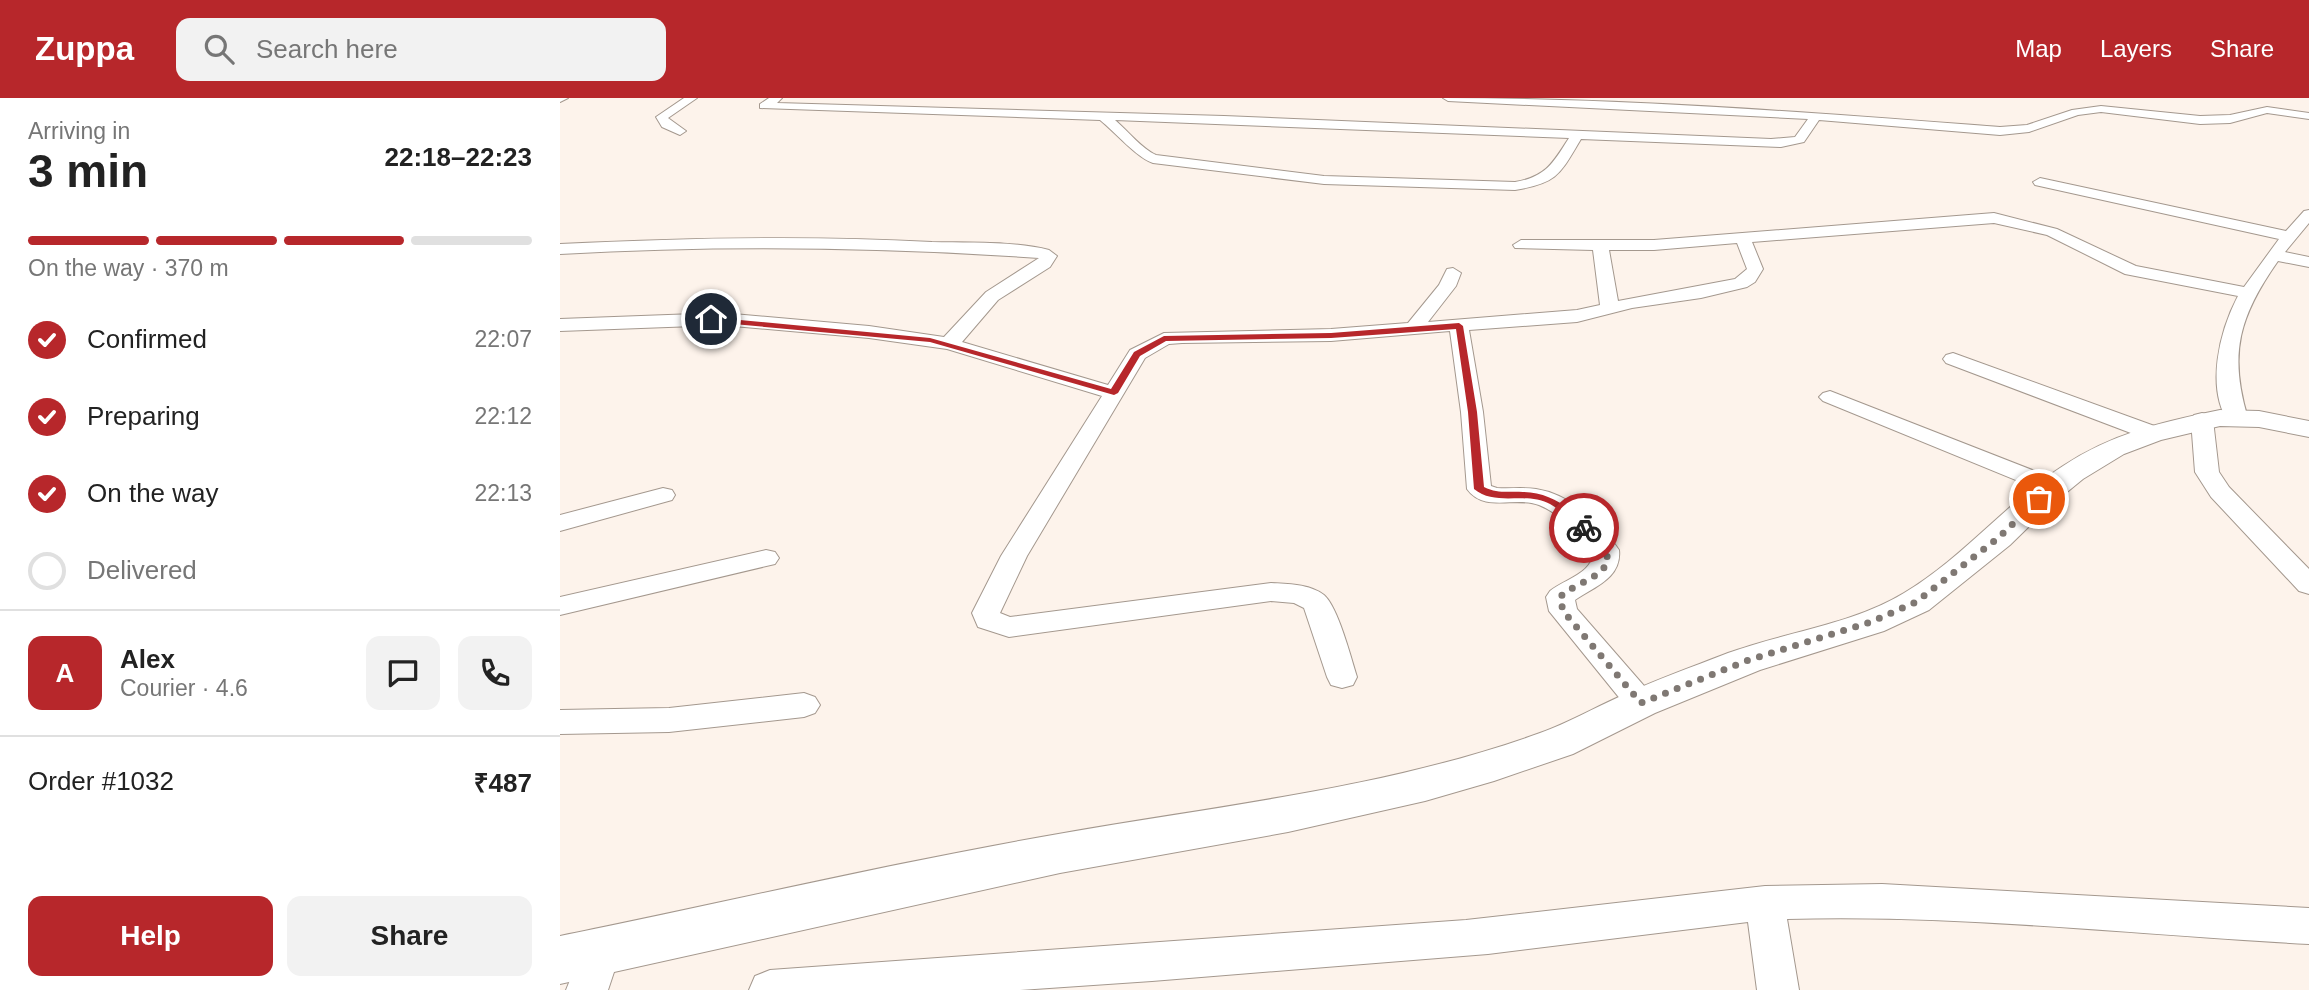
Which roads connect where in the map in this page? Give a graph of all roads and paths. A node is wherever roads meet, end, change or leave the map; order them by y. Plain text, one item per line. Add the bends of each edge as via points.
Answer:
1 (692, 98) edge
2 (777, 98) edge
3 (1448, 98) edge
4 (1815, 116) junction
5 (2309, 116) edge
6 (1104, 117) junction
7 (680, 131) dead end
8 (1577, 136) junction
9 (2040, 182) dead end
10 (2309, 214) edge
11 (2289, 236) junction
12 (1743, 238) junction
13 (1521, 245) dead end
14 (1600, 246) junction
15 (560, 249) edge
16 (2274, 255) junction
17 (2309, 262) edge
18 (1453, 273) dead end
19 (2248, 293) junction
20 (1610, 309) junction
21 (560, 325) edge
22 (1459, 326) junction
23 (1413, 329) junction
24 (948, 344) junction
25 (1953, 359) dead end
26 (1114, 393) junction
27 (1830, 397) dead end
28 (2220, 419) junction
29 (2309, 429) edge
30 (2152, 433) junction
31 (2054, 487) junction
32 (663, 495) dead end
33 (560, 523) edge
34 (766, 558) dead end
35 (2309, 585) edge
36 (560, 606) edge
37 (1342, 677) dead end
38 (1641, 703) junction
39 (804, 705) dead end
40 (560, 722) edge
41 (1765, 903) junction
42 (2309, 926) edge
43 (601, 951) junction
44 (560, 960) edge
45 (587, 990) edge
46 (770, 990) edge
47 (1778, 990) edge

1 - 7 street via 662,117
2 - 6 street via 764,106
3 - 4 street
4 - 5 street via 2000,131 2101,109 2200,120 2267,110
4 - 8 street via 1804,138 1787,143
6 - 8 street
6 - 8 street via 1153,159 1339,181 1529,185 1558,166
9 - 11 street
10 - 11 street
11 - 16 street
12 - 14 street
12 - 19 street via 2003,219 2052,232 2131,270
12 - 20 street via 1755,269 1749,278 1701,293
13 - 14 street
14 - 20 street
15 - 24 street via 751,241 965,248 1049,256 992,296
16 - 17 street
16 - 19 street
18 - 23 street
19 - 28 street via 2238,312
20 - 22 street via 1577,317
21 - 24 street via 722,319
22 - 23 street
22 - 38 street via 1479,489 1493,496 1526,495 1553,502 1606,550 1604,569 1568,590 1560,603
23 - 26 street via 1164,339 1137,354
24 - 26 street
25 - 30 street
26 - 37 street via 1014,556 992,597 988,620 1009,627 1271,592 1294,593 1317,604
27 - 31 street
28 - 29 street
28 - 30 street
28 - 35 street via 2207,472 2220,492
30 - 31 street via 2115,448
31 - 38 street via 1990,545 1916,602
32 - 33 street
34 - 36 street
38 - 43 street via 1558,743 1424,784 1288,814 1060,853
39 - 40 street via 668,720
41 - 42 street via 1964,906
41 - 46 street via 1380,946
41 - 47 street
43 - 44 street
43 - 45 street

